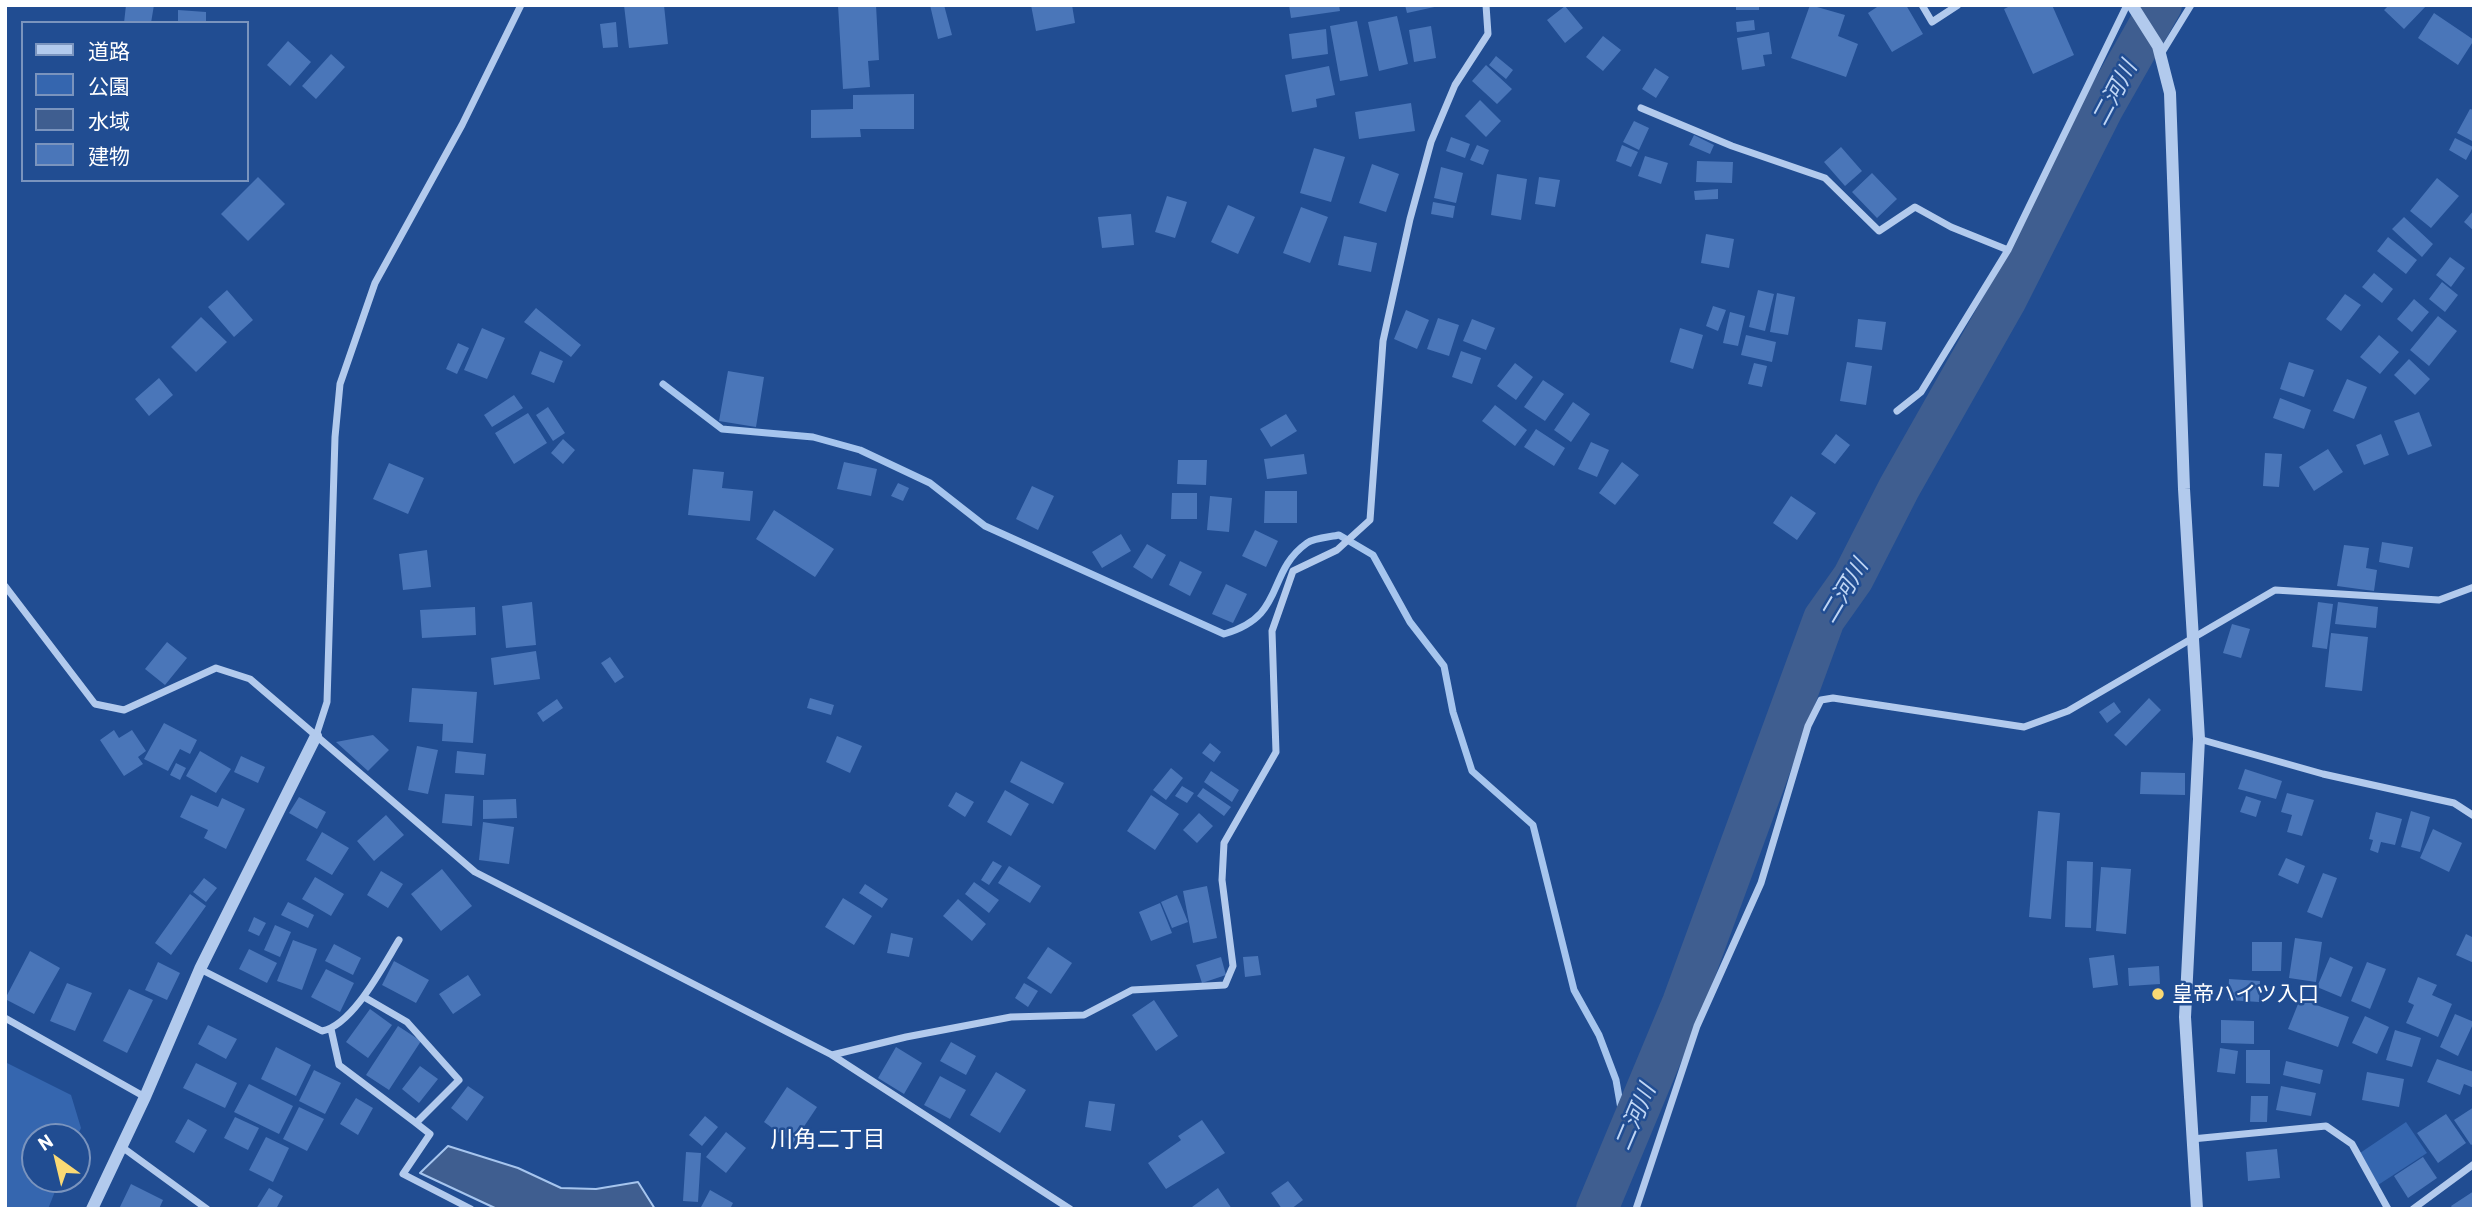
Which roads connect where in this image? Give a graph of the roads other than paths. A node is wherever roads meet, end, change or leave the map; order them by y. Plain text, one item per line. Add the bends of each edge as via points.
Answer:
1 (521, 5) edge
2 (1486, 5) edge
3 (1922, 5) edge
4 (1958, 5) edge
5 (2191, 5) edge
6 (2131, 7) edge
7 (2160, 50) junction
8 (1641, 107) dead end
9 (2008, 250) junction
10 (1897, 411) dead end
11 (5, 586) edge
12 (2474, 587) edge
13 (2193, 639) junction
14 (316, 736) junction
15 (2199, 739) junction
16 (2474, 816) edge
17 (399, 940) dead end
18 (200, 969) junction
19 (364, 997) junction
20 (5, 1018) edge
21 (331, 1030) junction
22 (832, 1055) junction
23 (145, 1097) junction
24 (416, 1123) junction
25 (2192, 1139) junction
26 (122, 1147) junction
27 (2474, 1164) edge
28 (92, 1209) edge
29 (207, 1209) edge
30 (471, 1209) edge
31 (1070, 1209) edge
32 (1636, 1209) edge
33 (2197, 1209) edge
34 (2388, 1209) edge
35 (2413, 1209) edge

1 - 14 street via 462,125 375,283 340,384 327,702
2 - 22 street via 1488,34 1450,96 1431,142 1410,219 1383,341 1370,520 1337,550 1293,571 1272,631 1276,752 1224,843 1222,880 1233,966 1225,985 1132,990 1084,1015 1011,1017
3 - 4 street via 1932,22
5 - 7 street
6 - 7 street
6 - 9 street
7 - 13 street via 2170,93
8 - 9 street via 1732,146 1825,178 1879,231 1914,206
9 - 10 street via 1921,393
11 - 14 street via 95,704 124,710 216,668 250,678
12 - 13 street via 2439,600 2275,590
13 - 15 street
13 - 32 street via 2068,711 2024,727 1833,698 1821,701 1808,726 1761,883 1697,1026
14 - 18 street
14 - 22 street via 475,872
15 - 16 street via 2323,774 2454,803
15 - 25 street via 2185,1017
17 - 19 street
18 - 21 street via 322,1031
18 - 23 street
19 - 21 street
19 - 24 street via 407,1022 459,1080
20 - 23 street
21 - 24 street via 339,1065
22 - 31 street
23 - 26 street
24 - 30 street via 430,1134 403,1174
25 - 33 street
25 - 34 street via 2326,1126 2352,1144
26 - 28 street
26 - 29 street
27 - 35 street

